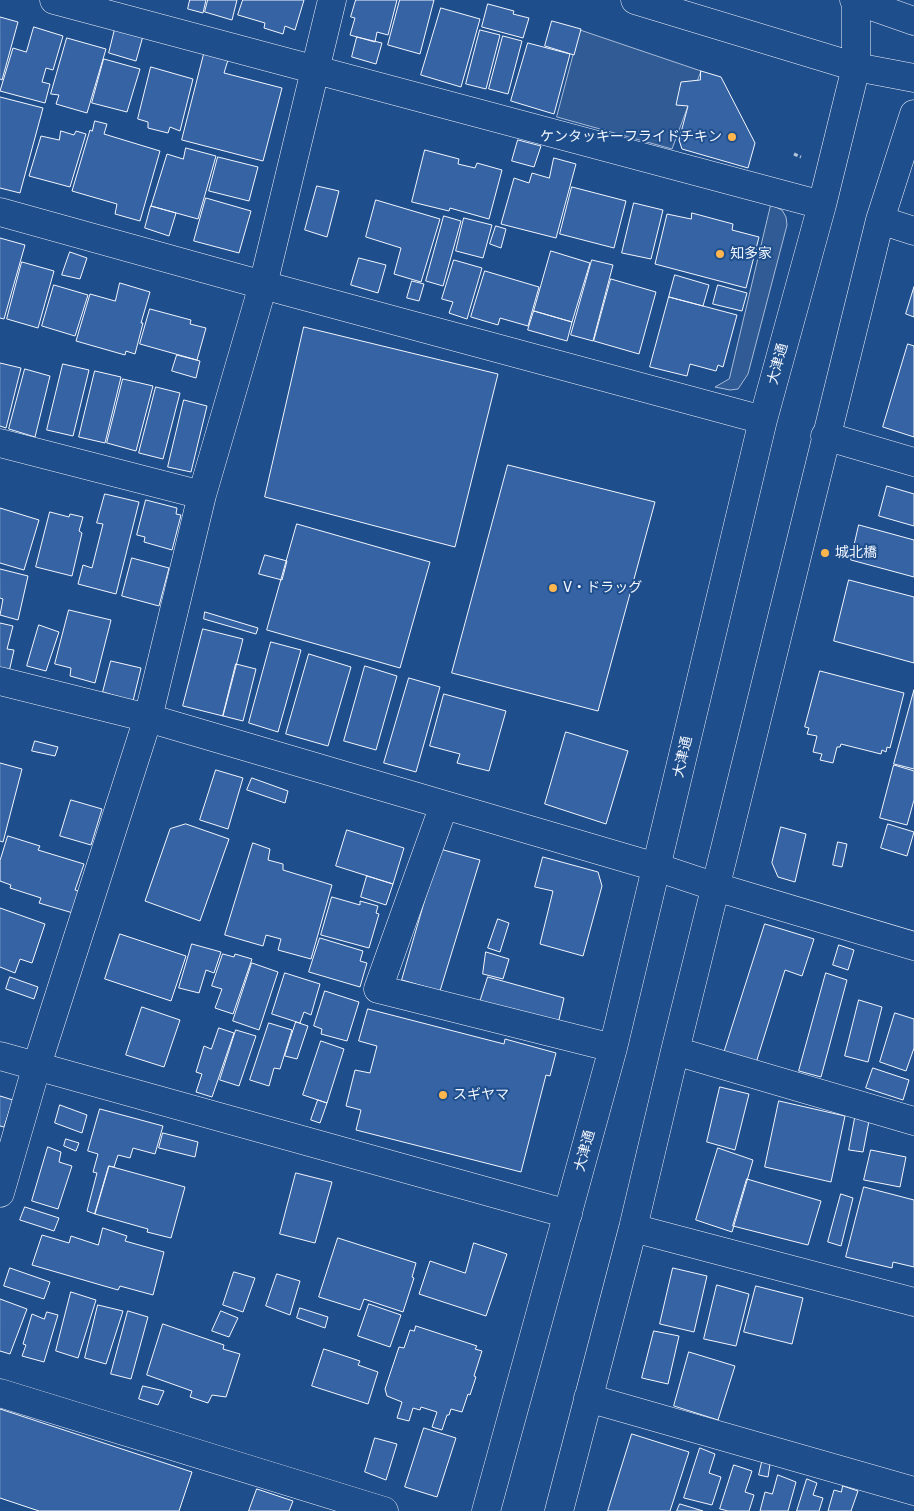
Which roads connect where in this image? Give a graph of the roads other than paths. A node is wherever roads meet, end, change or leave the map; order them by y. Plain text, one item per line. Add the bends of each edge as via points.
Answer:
1 (54, 0) edge
2 (332, 0) edge
3 (635, 0) edge
4 (856, 0) edge
5 (914, 21) edge
6 (856, 67) junction
7 (314, 69) junction
8 (914, 78) edge
9 (914, 114) edge
10 (822, 205) junction
11 (0, 212) edge
12 (880, 220) junction
13 (914, 231) edge
14 (263, 285) junction
15 (763, 420) junction
16 (825, 436) junction
17 (0, 443) edge
18 (914, 462) edge
19 (202, 494) junction
20 (0, 682) edge
21 (148, 718) junction
22 (444, 805) junction
23 (656, 867) junction
24 (716, 887) junction
25 (914, 946) edge
26 (613, 1048) junction
27 (674, 1051) junction
28 (0, 1056) edge
29 (37, 1065) junction
30 (914, 1120) edge
31 (0, 1193) edge
32 (568, 1214) junction
33 (633, 1228) junction
34 (914, 1302) edge
35 (0, 1393) edge
36 (588, 1398) junction
37 (914, 1491) edge
38 (384, 1511) edge
39 (486, 1511) edge
40 (559, 1511) edge

1 - 7 street
2 - 7 street
3 - 6 street
4 - 5 street
4 - 6 street, 大津通
6 - 8 street
6 - 10 street, 大津通
7 - 10 street
7 - 14 street
9 - 12 street
10 - 15 street, 大津通
11 - 14 street
12 - 13 street
12 - 16 street
14 - 15 street
14 - 19 street
15 - 23 street, 大津通
16 - 18 street
16 - 24 street
17 - 19 street
19 - 21 street
20 - 21 street
21 - 22 street
21 - 29 street
22 - 23 street
22 - 26 street via 378,989
23 - 24 street
23 - 26 street, 大津通
24 - 25 street
24 - 27 street
26 - 32 street, 大津通
27 - 30 street
27 - 33 street
28 - 29 street
29 - 31 street
29 - 32 street
32 - 39 street, 大津通
33 - 34 street
33 - 36 street
35 - 38 street
36 - 37 street
36 - 40 street

